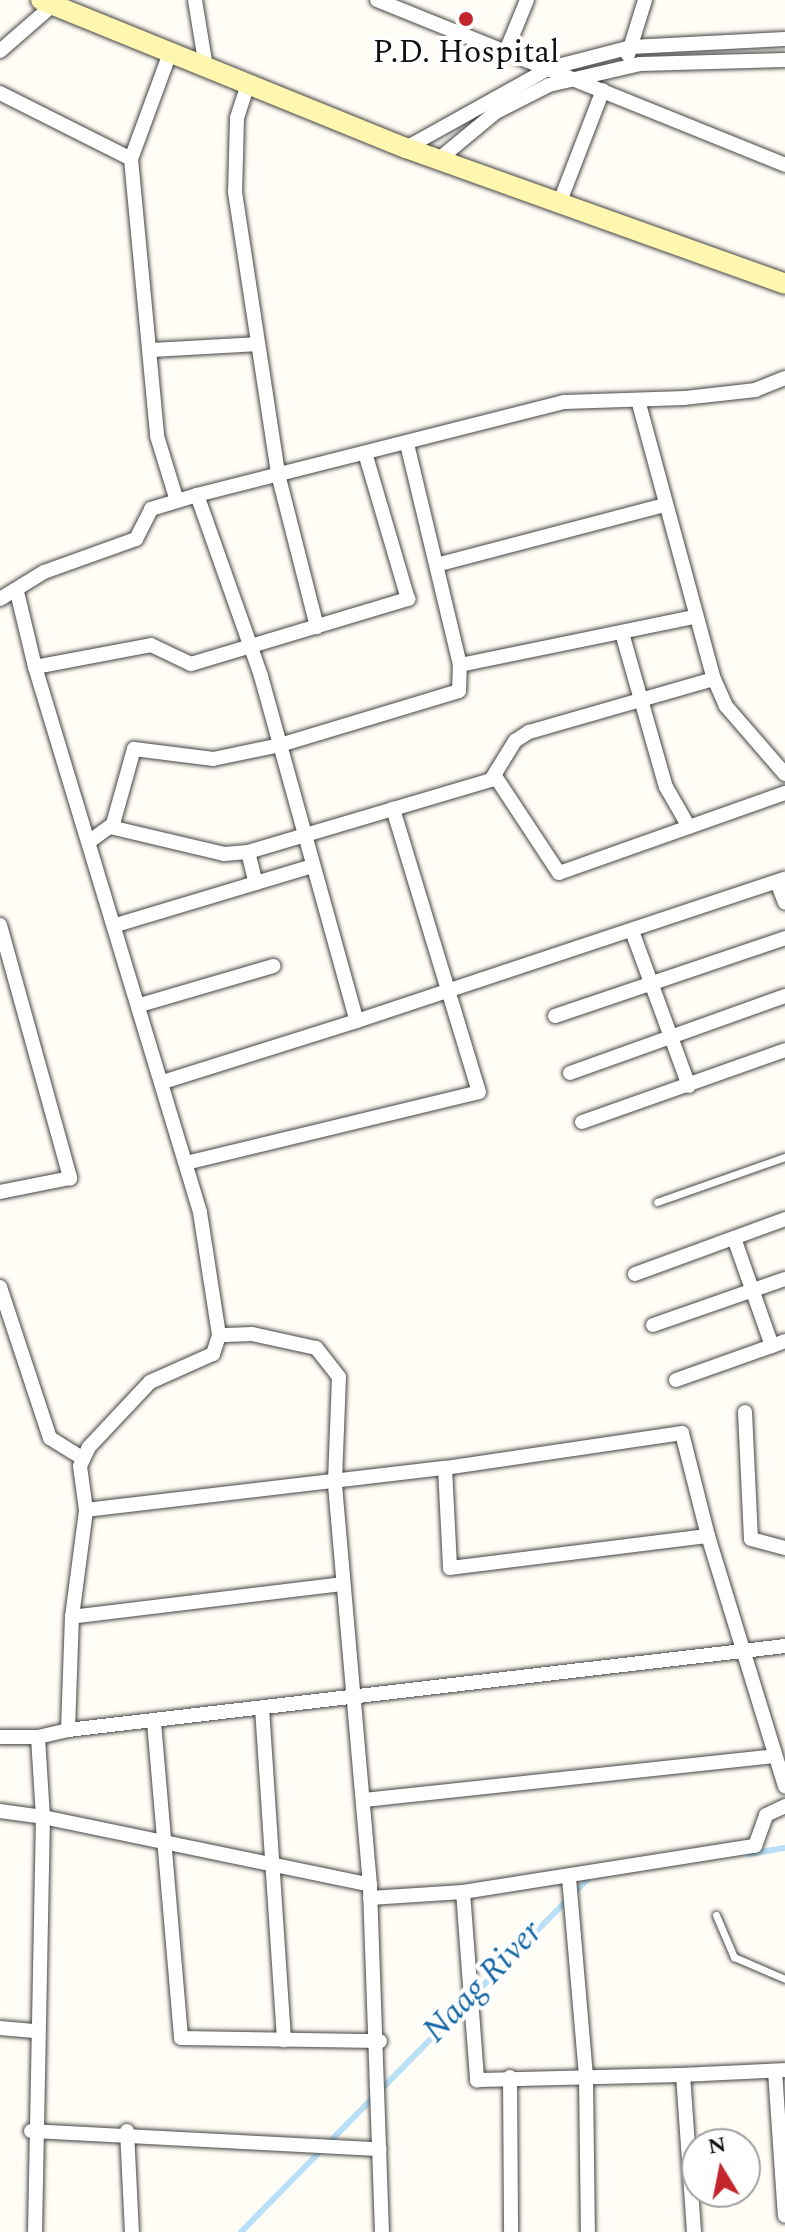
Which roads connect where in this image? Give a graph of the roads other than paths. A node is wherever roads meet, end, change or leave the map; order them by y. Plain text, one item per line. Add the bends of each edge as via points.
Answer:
1 (195, 0) edge
2 (377, 0) edge
3 (527, 0) edge
4 (645, 0) edge
5 (47, 2) edge
6 (408, 6) edge
7 (785, 39) edge
8 (631, 47) junction
9 (0, 51) edge
10 (506, 51) junction
11 (170, 53) junction
12 (785, 60) edge
13 (624, 66) junction
14 (206, 67) junction
15 (550, 68) junction
16 (574, 78) junction
17 (248, 84) junction
18 (603, 90) junction
19 (0, 93) edge
20 (406, 148) junction
21 (131, 159) junction
22 (438, 160) junction
23 (785, 165) edge
24 (559, 204) junction
25 (785, 284) edge
26 (257, 344) junction
27 (150, 350) junction
28 (785, 378) edge
29 (638, 400) junction
30 (407, 444) junction
31 (366, 456) junction
32 (278, 474) junction
33 (197, 495) junction
34 (177, 501) junction
35 (665, 505) junction
36 (440, 564) junction
37 (17, 592) junction
38 (0, 599) edge
39 (693, 617) junction
40 (317, 627) junction
41 (622, 633) junction
42 (252, 650) junction
43 (460, 665) junction
44 (35, 667) junction
45 (714, 679) junction
46 (639, 702) junction
47 (280, 745) junction
48 (785, 774) edge
49 (493, 778) junction
50 (785, 793) edge
51 (393, 809) junction
52 (110, 827) junction
53 (689, 827) junction
54 (302, 837) junction
55 (90, 841) junction
56 (248, 852) junction
57 (313, 866) junction
58 (781, 880) edge
59 (256, 883) junction
60 (785, 903) edge
61 (0, 925) edge
62 (116, 925) junction
63 (632, 931) junction
64 (785, 938) edge
65 (5, 959) edge
66 (273, 966) dead end
67 (652, 984) junction
68 (451, 992) junction
69 (785, 996) edge
70 (140, 1005) junction
71 (555, 1016) dead end
72 (357, 1021) junction
73 (670, 1035) junction
74 (785, 1050) edge
75 (570, 1073) dead end
76 (163, 1082) junction
77 (689, 1086) junction
78 (582, 1122) dead end
79 (785, 1157) edge
80 (186, 1163) junction
81 (0, 1192) edge
82 (657, 1202) dead end
83 (785, 1219) edge
84 (734, 1238) junction
85 (635, 1274) dead end
86 (785, 1279) edge
87 (0, 1287) edge
88 (754, 1290) junction
89 (653, 1325) dead end
90 (219, 1335) junction
91 (778, 1344) edge
92 (676, 1380) dead end
93 (745, 1412) dead end
94 (82, 1458) junction
95 (445, 1468) junction
96 (335, 1481) junction
97 (86, 1510) junction
98 (708, 1536) junction
99 (785, 1548) edge
100 (343, 1584) junction
101 (72, 1617) junction
102 (785, 1646) edge
103 (738, 1651) junction
104 (355, 1696) junction
105 (262, 1708) junction
106 (154, 1722) junction
107 (68, 1730) junction
108 (0, 1737) edge
109 (38, 1737) junction
110 (775, 1756) junction
111 (785, 1786) edge
112 (364, 1800) junction
113 (785, 1806) edge
114 (0, 1811) edge
115 (43, 1817) junction
116 (164, 1843) junction
117 (270, 1865) junction
118 (569, 1878) junction
119 (370, 1891) junction
120 (463, 1892) junction
121 (716, 1915) dead end
122 (785, 1979) edge
123 (0, 2028) edge
124 (34, 2031) junction
125 (284, 2040) junction
126 (380, 2041) junction
127 (780, 2071) edge
128 (683, 2075) junction
129 (510, 2077) junction
130 (586, 2077) junction
131 (31, 2131) junction
132 (127, 2131) junction
133 (380, 2149) junction
134 (785, 2216) edge
135 (35, 2232) edge
136 (132, 2232) edge
137 (382, 2232) edge
138 (511, 2232) edge
139 (588, 2232) edge
140 (694, 2232) edge

1 - 14 street
2 - 6 street
3 - 10 street
4 - 8 street
5 - 9 street
5 - 11 street
6 - 10 street
7 - 8 street
8 - 13 street
8 - 15 street
10 - 15 street
11 - 14 street
11 - 21 street
12 - 13 street
13 - 16 street
14 - 17 street
15 - 16 street
15 - 20 street
16 - 18 street
16 - 22 street via 496,112
17 - 20 street
17 - 26 street via 233,152
18 - 23 street
18 - 24 street
19 - 21 street
20 - 22 street
21 - 27 street
22 - 24 street
24 - 25 street
26 - 27 street
26 - 32 street
27 - 34 street via 157,436
28 - 29 street via 756,390
29 - 30 street via 564,402
29 - 35 street
30 - 31 street
30 - 36 street
31 - 32 street
31 - 40 street via 408,599
32 - 33 street
32 - 40 street
33 - 34 street
33 - 42 street
34 - 37 street via 148,512 136,539 44,572
35 - 36 street
35 - 39 street
36 - 43 street
37 - 38 street
37 - 44 street
39 - 41 street
39 - 45 street
40 - 42 street
41 - 43 street
41 - 46 street
42 - 44 street via 191,664 151,645
42 - 47 street
43 - 47 street via 459,691
44 - 55 street
45 - 46 street
45 - 48 street via 726,706
46 - 49 street via 529,732 515,741
46 - 53 street via 666,787
47 - 52 street via 213,759 134,749
47 - 54 street
49 - 51 street
49 - 53 street via 555,873
50 - 53 street
51 - 54 street
51 - 68 street
52 - 55 street
52 - 56 street via 224,854
54 - 56 street
54 - 57 street
55 - 62 street
56 - 59 street
57 - 59 street
57 - 72 street
58 - 60 street
58 - 63 street
59 - 62 street
61 - 65 street
62 - 70 street
63 - 67 street
63 - 68 street
64 - 67 street
65 - 81 street via 70,1178
66 - 70 street
67 - 71 street
67 - 73 street
68 - 72 street
68 - 80 street via 479,1092
69 - 73 street
70 - 76 street
72 - 76 street
73 - 75 street
73 - 77 street
74 - 77 street
76 - 80 street
77 - 78 street
79 - 82 lane
80 - 90 street
83 - 84 street
84 - 85 street
84 - 88 street
86 - 88 street
87 - 94 street via 50,1438
88 - 89 street
88 - 91 street
90 - 94 street via 203,1362 150,1382
90 - 96 street via 264,1336 316,1348 334,1362
91 - 92 street
93 - 99 street via 751,1539
94 - 97 street
95 - 96 street
95 - 98 street via 682,1433
95 - 98 street via 450,1568
96 - 97 street
96 - 100 street
97 - 101 street
98 - 103 street
100 - 101 street
100 - 104 street
101 - 107 street
102 - 103 street
103 - 104 street
103 - 110 street
104 - 105 street
104 - 112 street
105 - 106 street
105 - 117 street
106 - 107 street
106 - 116 street
107 - 109 street
108 - 109 street
109 - 115 street
110 - 111 street
110 - 112 street
112 - 119 street
113 - 118 street via 766,1815 755,1846
114 - 115 street
115 - 116 street
115 - 124 street
116 - 117 street
116 - 125 street via 181,2038
117 - 119 street
117 - 125 street
118 - 120 street
118 - 130 street
119 - 120 street
119 - 126 street
120 - 129 street via 477,2080
121 - 122 lane via 734,1957
123 - 124 street
124 - 131 street
125 - 126 street
126 - 133 street
127 - 128 street
127 - 134 street
128 - 130 street
128 - 140 street
129 - 130 street
129 - 138 street
130 - 139 street
131 - 132 street
131 - 135 street
132 - 133 street
132 - 136 street
133 - 137 street

